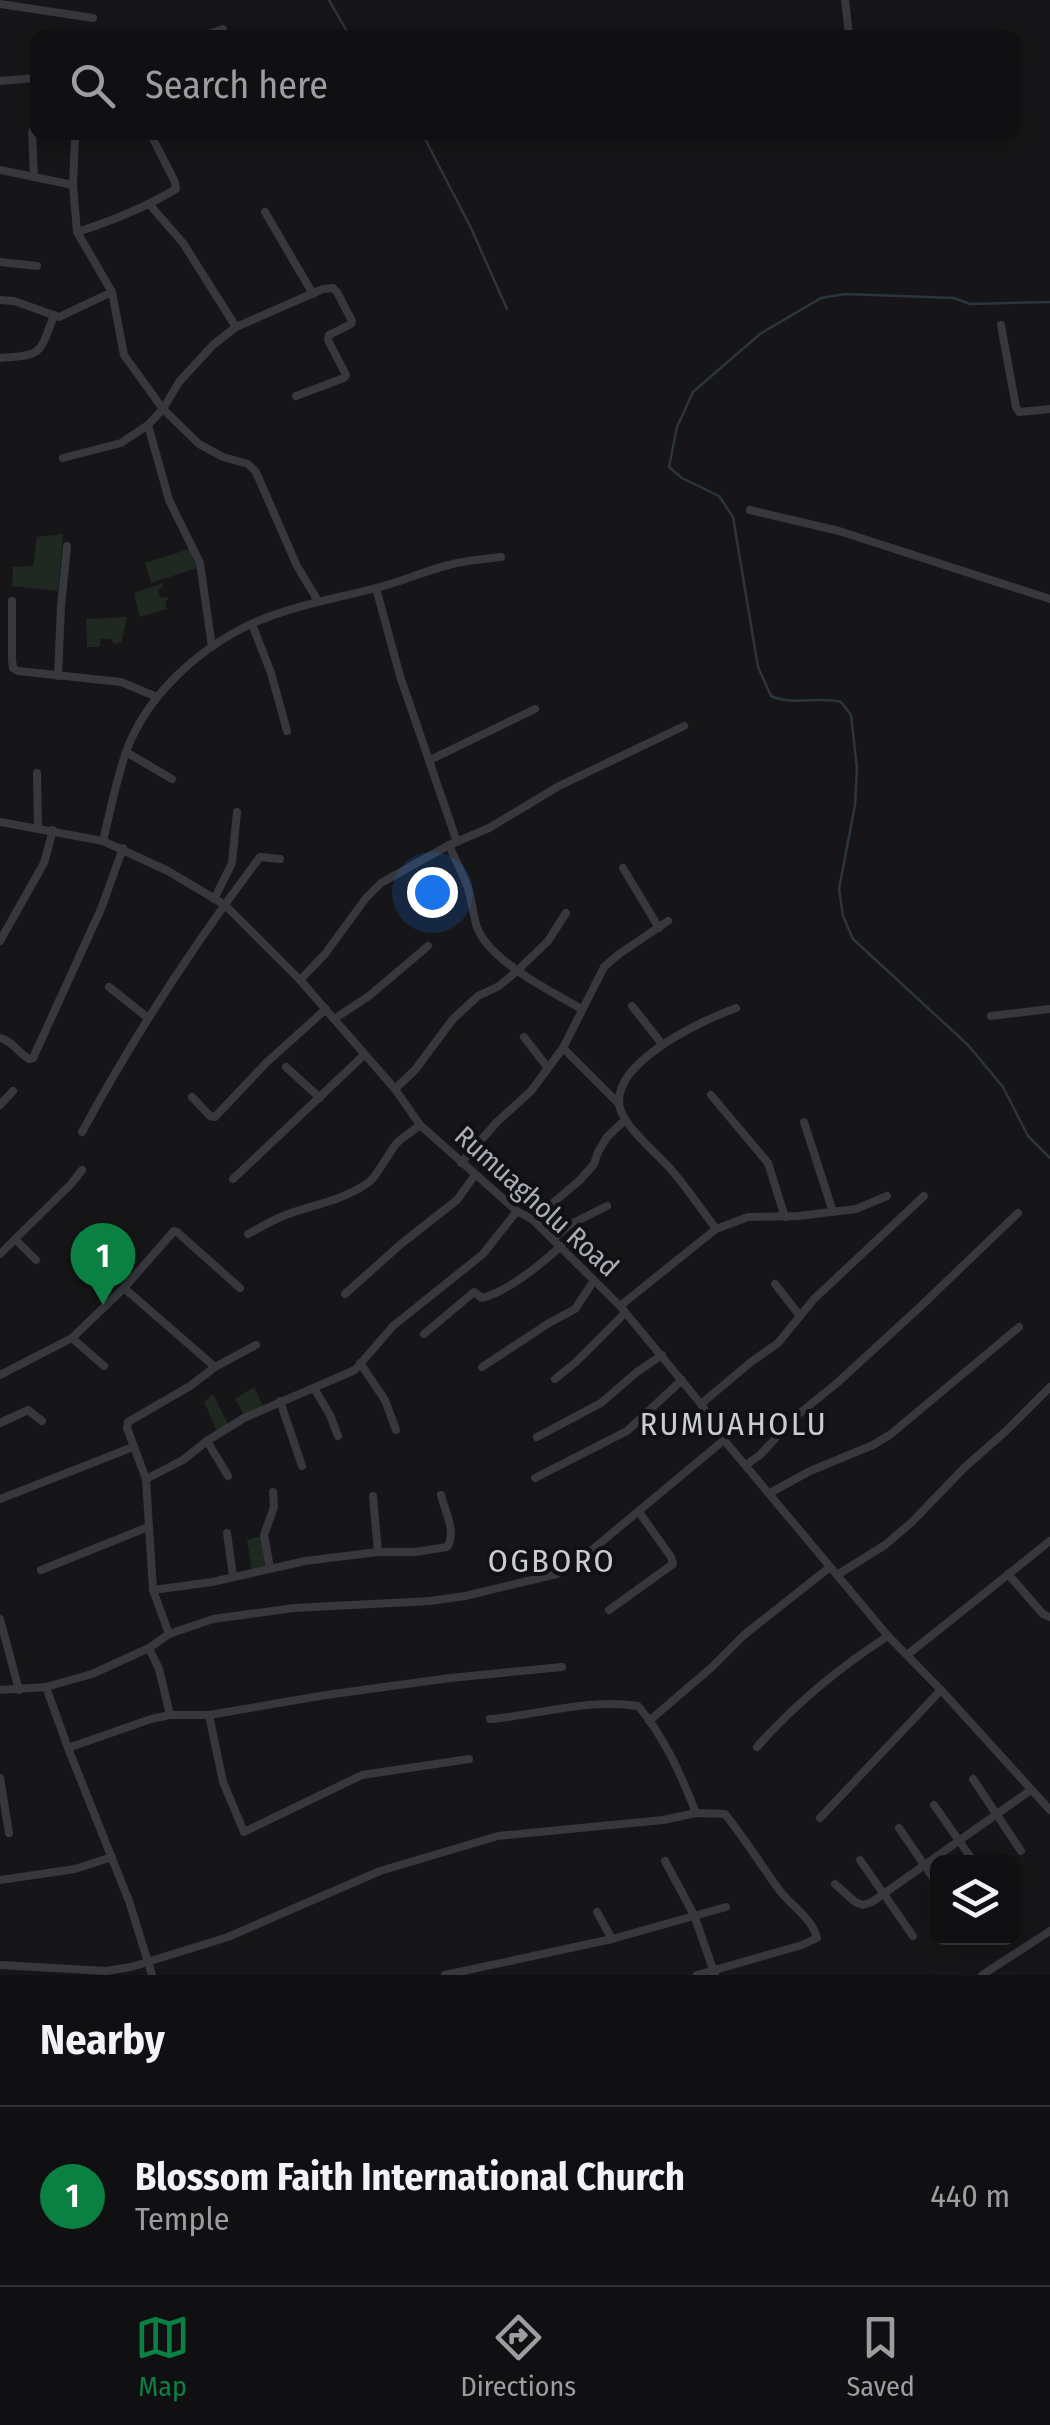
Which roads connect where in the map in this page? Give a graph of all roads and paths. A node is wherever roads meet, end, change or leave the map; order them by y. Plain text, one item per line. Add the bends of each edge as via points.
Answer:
1 (845, 0) edge
2 (0, 4) edge
3 (93, 18) dead end
4 (223, 29) dead end
5 (220, 30) edge
6 (848, 30) edge
7 (30, 78) edge
8 (0, 81) edge
9 (32, 140) edge
10 (75, 140) edge
11 (154, 140) edge
12 (0, 170) edge
13 (34, 176) junction
14 (74, 185) junction
15 (150, 205) junction
16 (265, 212) dead end
17 (77, 232) junction
18 (0, 262) edge
19 (37, 266) dead end
20 (112, 292) junction
21 (313, 294) junction
22 (0, 300) edge
23 (54, 316) junction
24 (1001, 326) dead end
25 (236, 327) junction
26 (0, 358) edge
27 (296, 396) dead end
28 (163, 409) junction
29 (1050, 410) edge
30 (148, 425) junction
31 (63, 458) dead end
32 (750, 510) dead end
33 (68, 546) dead end
34 (502, 557) dead end
35 (376, 588) junction
36 (1050, 598) edge
37 (318, 601) junction
38 (12, 602) dead end
39 (252, 624) junction
40 (212, 647) junction
41 (58, 676) junction
42 (157, 698) junction
43 (534, 709) dead end
44 (684, 726) dead end
45 (287, 731) dead end
46 (126, 752) junction
47 (430, 760) junction
48 (37, 773) dead end
49 (172, 779) dead end
50 (237, 812) dead end
51 (0, 822) edge
52 (38, 828) junction
53 (53, 830) junction
54 (102, 841) junction
55 (453, 843) junction
56 (122, 848) junction
57 (280, 859) dead end
58 (623, 868) dead end
59 (214, 899) junction
60 (225, 905) junction
61 (566, 914) dead end
62 (668, 921) dead end
63 (659, 928) junction
64 (0, 942) edge
65 (428, 946) dead end
66 (518, 971) junction
67 (300, 980) junction
68 (109, 987) dead end
69 (632, 1006) dead end
70 (736, 1008) dead end
71 (326, 1009) junction
72 (582, 1009) junction
73 (1050, 1009) edge
74 (991, 1016) dead end
75 (148, 1018) junction
76 (334, 1019) junction
77 (524, 1037) dead end
78 (0, 1038) edge
79 (662, 1044) junction
80 (563, 1048) junction
81 (364, 1055) junction
82 (286, 1066) dead end
83 (548, 1068) junction
84 (395, 1088) junction
85 (12, 1091) dead end
86 (711, 1095) dead end
87 (192, 1097) dead end
88 (320, 1098) junction
89 (0, 1104) edge
90 (619, 1104) junction
91 (625, 1120) junction
92 (804, 1122) dead end
93 (420, 1125) junction
94 (82, 1132) dead end
95 (462, 1163) junction
96 (82, 1170) dead end
97 (475, 1175) junction
98 (233, 1178) dead end
99 (887, 1196) dead end
100 (924, 1196) dead end
101 (607, 1206) dead end
102 (517, 1211) junction
103 (833, 1212) junction
104 (1018, 1213) dead end
105 (785, 1217) junction
106 (532, 1220) junction
107 (716, 1229) junction
108 (248, 1234) dead end
109 (552, 1239) junction
110 (16, 1240) junction
111 (561, 1246) junction
112 (0, 1254) edge
113 (36, 1260) dead end
114 (593, 1282) junction
115 (775, 1284) dead end
116 (124, 1288) junction
117 (240, 1288) dead end
118 (344, 1294) dead end
119 (622, 1309) junction
120 (800, 1316) junction
121 (1019, 1326) dead end
122 (424, 1334) dead end
123 (72, 1338) junction
124 (256, 1345) dead end
125 (662, 1355) junction
126 (360, 1363) junction
127 (104, 1366) dead end
128 (214, 1367) junction
129 (482, 1367) dead end
130 (0, 1376) edge
131 (555, 1379) dead end
132 (682, 1380) junction
133 (1050, 1387) edge
134 (314, 1388) junction
135 (280, 1401) junction
136 (701, 1404) junction
137 (42, 1420) dead end
138 (0, 1423) edge
139 (396, 1430) dead end
140 (338, 1436) dead end
141 (537, 1436) dead end
142 (724, 1440) junction
143 (207, 1441) junction
144 (133, 1446) junction
145 (746, 1465) junction
146 (302, 1466) dead end
147 (228, 1476) dead end
148 (534, 1478) dead end
149 (146, 1479) junction
150 (273, 1492) dead end
151 (770, 1493) junction
152 (441, 1495) dead end
153 (373, 1496) dead end
154 (0, 1499) edge
155 (639, 1512) junction
156 (148, 1527) junction
157 (227, 1533) dead end
158 (1050, 1541) edge
159 (378, 1552) junction
160 (830, 1566) junction
161 (270, 1568) junction
162 (41, 1570) dead end
163 (1008, 1574) junction
164 (837, 1575) junction
165 (233, 1576) junction
166 (153, 1590) junction
167 (609, 1610) dead end
168 (1050, 1617) edge
169 (0, 1619) edge
170 (169, 1634) junction
171 (888, 1636) junction
172 (149, 1648) junction
173 (907, 1655) junction
174 (562, 1667) dead end
175 (46, 1686) junction
176 (0, 1690) edge
177 (19, 1690) junction
178 (942, 1690) junction
179 (170, 1715) junction
180 (208, 1715) junction
181 (490, 1719) dead end
182 (649, 1721) junction
183 (756, 1747) dead end
184 (68, 1748) junction
185 (470, 1759) dead end
186 (0, 1778) edge
187 (973, 1779) dead end
188 (1031, 1790) junction
189 (1048, 1803) edge
190 (934, 1805) dead end
191 (696, 1813) junction
192 (996, 1814) junction
193 (820, 1818) dead end
194 (899, 1828) dead end
195 (8, 1833) dead end
196 (960, 1840) junction
197 (1020, 1851) dead end
198 (970, 1855) edge
199 (112, 1857) junction
200 (860, 1860) dead end
201 (665, 1861) dead end
202 (925, 1866) junction
203 (930, 1873) edge
204 (0, 1880) edge
205 (835, 1884) dead end
206 (884, 1894) junction
207 (726, 1907) dead end
208 (597, 1912) dead end
209 (694, 1916) junction
210 (1050, 1931) edge
211 (913, 1936) dead end
212 (612, 1939) junction
213 (149, 1962) junction
214 (0, 1965) edge
215 (714, 1972) edge
216 (152, 1975) edge
217 (445, 1975) edge
218 (697, 1975) edge
219 (982, 1975) edge

1 - 6 street
2 - 3 street
4 - 5 street
7 - 8 street
9 - 13 street
10 - 14 street
11 - 15 street via 177,186
12 - 13 street
13 - 14 street
14 - 17 street
15 - 17 street
15 - 25 street via 183,243
16 - 21 street
17 - 20 street
18 - 19 street
20 - 23 street
20 - 28 street via 124,356
21 - 25 street
21 - 27 street via 332,288 352,321 328,340 346,373
22 - 23 street
23 - 26 street via 40,351
24 - 29 street via 1016,407 1024,413
25 - 28 street via 179,382
28 - 30 street
28 - 37 street via 199,444 256,472
30 - 31 street via 110,447
30 - 40 street via 169,500 200,562
32 - 36 street via 838,530
33 - 41 street
34 - 35 street via 447,565
35 - 37 street
35 - 47 street
37 - 39 street
38 - 41 street via 14,668
39 - 40 street
39 - 45 street
40 - 42 street
41 - 42 street via 121,682
42 - 46 street
43 - 47 street
44 - 55 street
46 - 49 street
46 - 54 street
47 - 55 street
48 - 52 street
50 - 59 street via 232,863
51 - 52 street, Rumuagholu Road
52 - 53 street, Rumuagholu Road
53 - 54 street, Rumuagholu Road
53 - 64 street via 44,864
54 - 56 street, Rumuagholu Road
55 - 66 street via 477,929
55 - 67 street via 382,883
56 - 59 street, Rumuagholu Road
56 - 78 street via 33,1058
57 - 60 street via 260,857
58 - 63 street
59 - 60 street, Rumuagholu Road
60 - 67 street, Rumuagholu Road
60 - 75 street
61 - 66 street
62 - 63 street
63 - 72 street via 604,967
65 - 76 street
66 - 72 street
66 - 84 street via 453,1019
67 - 71 street, Rumuagholu Road
68 - 75 street
69 - 79 street
70 - 79 street
71 - 76 street, Rumuagholu Road
71 - 87 street via 216,1117
72 - 80 street
73 - 74 street
75 - 94 street
76 - 81 street, Rumuagholu Road
77 - 83 street
79 - 90 street via 624,1084
80 - 83 street
80 - 90 street
81 - 84 street, Rumuagholu Road
81 - 88 street
82 - 88 street
83 - 95 street
84 - 93 street, Rumuagholu Road
85 - 89 street
86 - 105 street via 768,1163
88 - 98 street
90 - 91 street
91 - 106 street via 580,1180
91 - 107 street
92 - 103 street
93 - 95 street, Rumuagholu Road
93 - 108 street via 400,1139 369,1182
95 - 97 street, Rumuagholu Road
96 - 110 street
97 - 102 street, Rumuagholu Road
97 - 118 street via 456,1200
99 - 103 street
100 - 120 street
101 - 109 street
102 - 106 street, Rumuagholu Road
102 - 126 street via 483,1254 393,1326
103 - 105 street
104 - 145 street
105 - 107 street via 748,1216
106 - 109 street, Rumuagholu Road
107 - 119 street
109 - 111 street, Rumuagholu Road
110 - 112 street
110 - 113 street
111 - 114 street, Rumuagholu Road
111 - 122 street via 493,1294 482,1298 474,1292
114 - 119 street, Rumuagholu Road
114 - 129 street via 575,1309
115 - 120 street
116 - 117 street via 174,1231
116 - 123 street
116 - 128 street
119 - 125 street, Rumuagholu Road
119 - 131 street
120 - 136 street via 778,1343
121 - 151 street via 891,1434
123 - 127 street
123 - 130 street
124 - 128 street
125 - 132 street, Rumuagholu Road
125 - 141 street via 602,1403
126 - 134 street
126 - 139 street
128 - 144 street via 128,1422
132 - 136 street, Rumuagholu Road
132 - 148 street via 626,1430
133 - 164 street via 912,1522
134 - 135 street
134 - 140 street
135 - 143 street
135 - 146 street
136 - 142 street, Rumuagholu Road
137 - 138 street via 28,1410
142 - 145 street, Rumuagholu Road
142 - 155 street
143 - 147 street
143 - 149 street
144 - 149 street
144 - 154 street
145 - 151 street, Rumuagholu Road
149 - 156 street
150 - 161 street via 264,1536
151 - 160 street, Rumuagholu Road
152 - 159 street via 450,1546
153 - 159 street
155 - 167 street via 672,1564
155 - 170 street via 557,1574 430,1601 213,1619
156 - 162 street
156 - 166 street
157 - 165 street
158 - 163 street
159 - 161 street
160 - 164 street, Rumuagholu Road
160 - 182 street
161 - 165 street
163 - 168 street
163 - 173 street
164 - 171 street, Rumuagholu Road
165 - 166 street
166 - 170 street
169 - 177 street
170 - 172 street
171 - 173 street, Rumuagholu Road
171 - 183 street via 850,1660
172 - 175 street
172 - 179 street
173 - 178 street, Rumuagholu Road
174 - 180 street
175 - 177 street
175 - 184 street
176 - 177 street
178 - 188 street, Rumuagholu Road
178 - 193 street
179 - 180 street
179 - 184 street
180 - 185 street via 223,1782 244,1832 362,1775
181 - 182 street via 632,1705
182 - 191 street
184 - 199 street
186 - 195 street
187 - 192 street
188 - 189 street, Rumuagholu Road
188 - 192 street
190 - 196 street
191 - 213 street via 498,1836 380,1871 228,1937
191 - 215 street via 725,1814 818,1938
192 - 196 street
192 - 197 street
194 - 202 street
196 - 198 street
196 - 202 street
199 - 204 street
199 - 213 street
200 - 206 street
201 - 209 street
202 - 203 street
202 - 206 street
205 - 206 street via 864,1905
206 - 211 street
207 - 209 street
208 - 212 street
209 - 212 street
209 - 215 street
210 - 219 street
212 - 217 street
213 - 214 street via 106,1971
213 - 216 street
215 - 218 street

